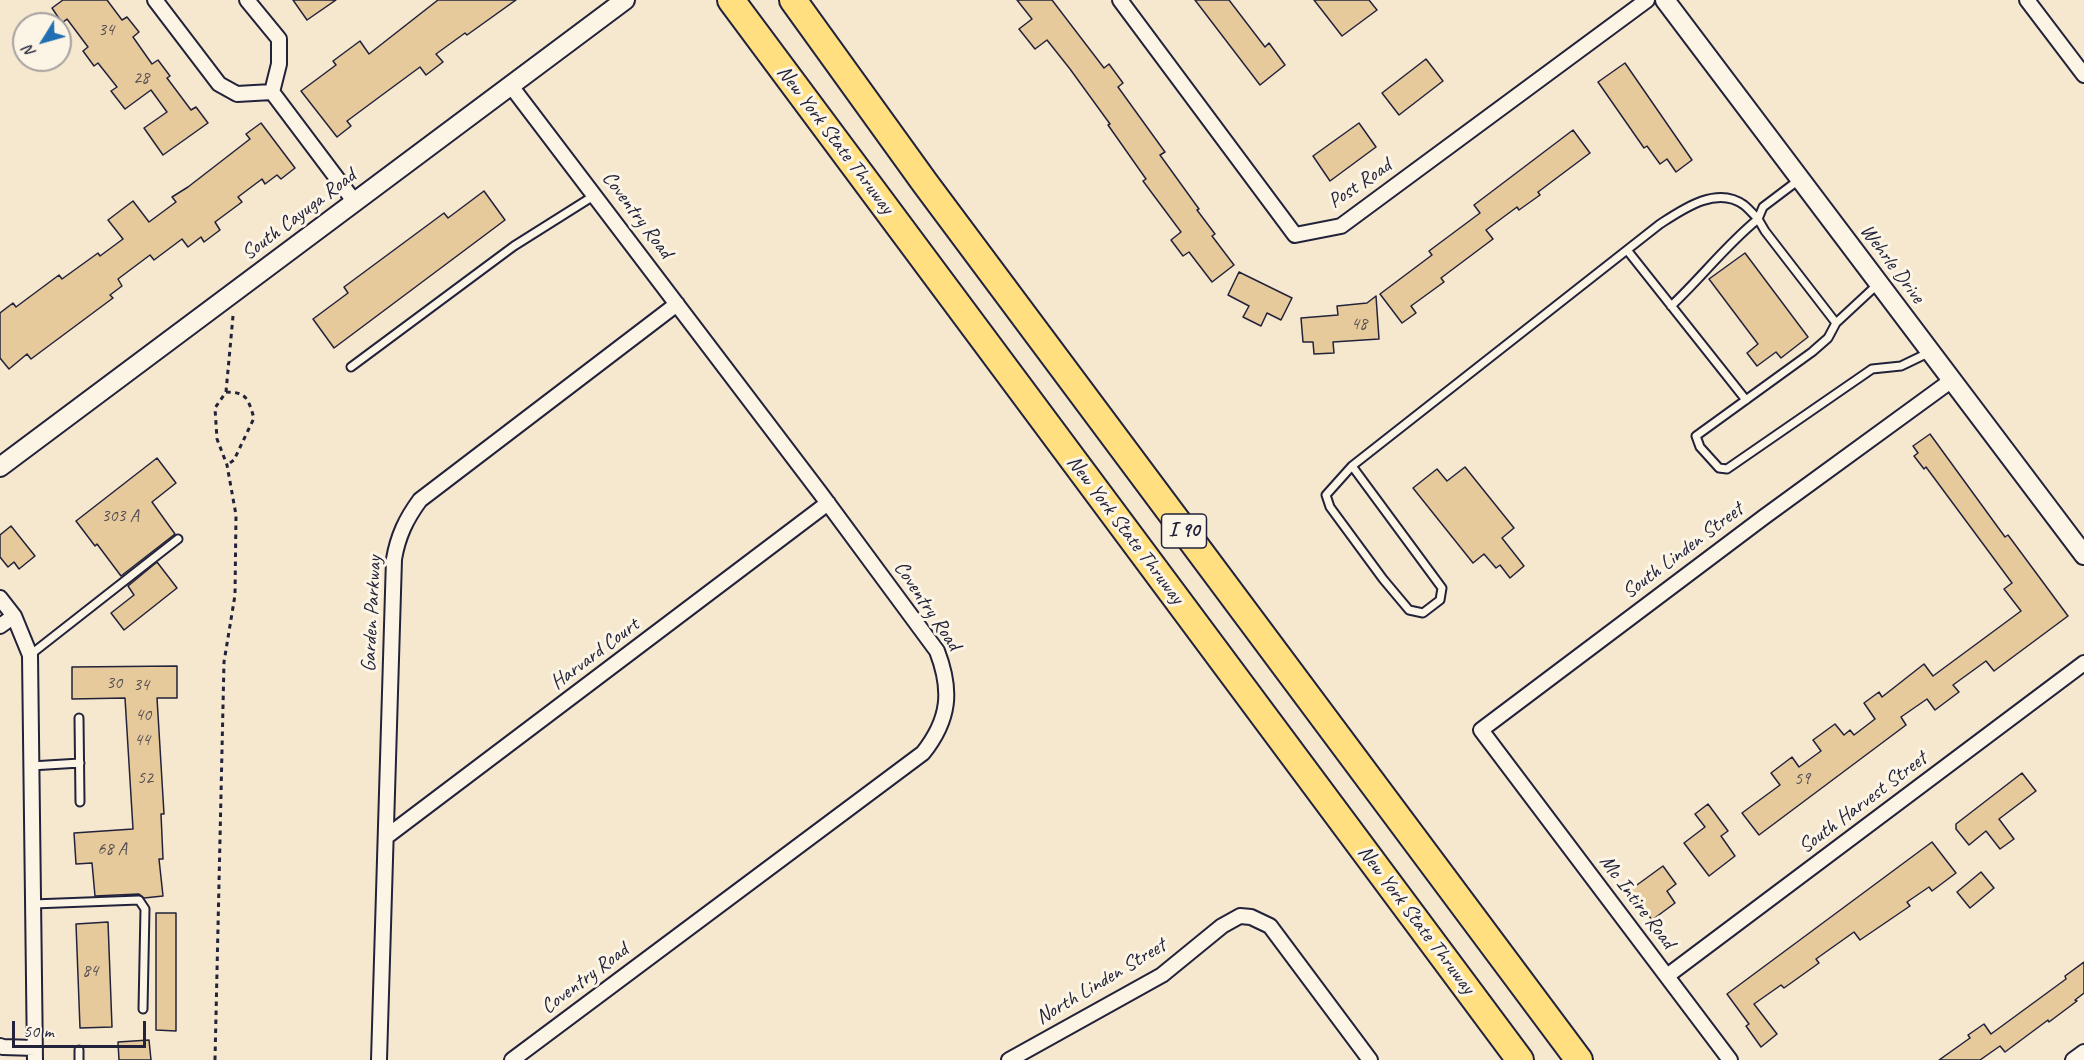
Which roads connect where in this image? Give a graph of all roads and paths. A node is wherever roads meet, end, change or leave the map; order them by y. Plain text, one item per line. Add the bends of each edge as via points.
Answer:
1 (155, 0) edge
2 (248, 0) edge
3 (625, 0) edge
4 (731, 0) edge
5 (793, 0) edge
6 (1120, 0) edge
7 (1647, 0) edge
8 (1665, 0) edge
9 (2027, 0) edge
10 (2084, 75) edge
11 (510, 86) junction
12 (272, 92) junction
13 (1800, 179) junction
14 (595, 195) junction
15 (354, 201) junction
16 (1758, 219) junction
17 (1627, 250) junction
18 (1879, 284) junction
19 (235, 292) junction
20 (677, 304) junction
21 (1671, 306) junction
22 (1836, 323) junction
23 (1931, 352) junction
24 (351, 367) dead end
25 (1952, 380) junction
26 (226, 392) junction
27 (1746, 400) junction
28 (227, 465) junction
29 (1352, 466) junction
30 (0, 467) edge
31 (828, 503) junction
32 (178, 539) dead end
33 (2084, 555) edge
34 (0, 598) edge
35 (14, 616) junction
36 (0, 626) edge
37 (30, 655) junction
38 (2084, 663) edge
39 (79, 718) dead end
40 (80, 763) junction
41 (31, 766) junction
42 (1510, 769) joint
43 (80, 802) dead end
44 (386, 837) junction
45 (33, 904) junction
46 (1667, 976) junction
47 (143, 1009) dead end
48 (0, 1046) edge
49 (79, 1050) dead end
50 (2084, 1052) edge
51 (35, 1054) edge
52 (79, 1060) edge
53 (215, 1060) edge
54 (379, 1060) edge
55 (512, 1060) edge
56 (1009, 1060) edge
57 (1370, 1060) edge
58 (1520, 1060) edge
59 (1579, 1060) edge
60 (1730, 1060) edge
61 (2073, 1060) edge

1 - 12 street via 219,84 237,94
2 - 12 street via 279,39 279,64
3 - 11 street, South Cayuga Road
4 - 58 highway, New York State Thruway / I 90
5 - 59 highway, I 90
6 - 7 street, Post Road via 1294,234 1341,226
8 - 13 street, Wehrle Drive
9 - 10 street
11 - 14 street, Coventry Road
11 - 15 street, South Cayuga Road
12 - 15 street
13 - 16 lane via 1763,207
13 - 18 street, Wehrle Drive
14 - 20 street, Coventry Road
14 - 24 lane via 514,246
15 - 19 street, South Cayuga Road
16 - 17 lane via 1743,204 1722,197 1693,204
16 - 21 lane
16 - 22 lane
17 - 21 lane
17 - 29 lane
18 - 22 lane
18 - 23 street, Wehrle Drive
19 - 26 path
19 - 30 street, South Cayuga Road
20 - 31 street, Coventry Road
20 - 44 street, Garden Parkway via 435,488 420,500 407,519 394,559
21 - 27 lane
22 - 27 lane via 1828,338 1812,352
23 - 25 street, Wehrle Drive
23 - 27 lane via 1901,366 1872,369 1727,469 1719,468 1700,447 1696,436
25 - 33 street, Wehrle Drive
25 - 42 street, South Linden Street via 1480,730
26 - 28 path via 215,408 217,439
26 - 28 path via 240,392 249,399 254,418 234,460
28 - 53 path via 236,515 235,595 224,662
29 - 29 lane via 1326,495 1330,507 1409,610 1423,613 1440,600 1442,588
31 - 44 street, Harvard Court
31 - 55 street, Coventry Road via 937,651 947,691 943,717 932,741 923,753
32 - 37 lane
34 - 35 street
35 - 36 street
35 - 37 street
37 - 41 street
38 - 46 street, South Harvest Street
39 - 40 lane
40 - 41 lane
40 - 43 lane
41 - 45 street
42 - 46 street, Mc Intire Road
44 - 54 street, Garden Parkway
45 - 47 lane via 139,900 145,909
45 - 51 street
46 - 60 street, Mc Intire Road
48 - 51 street
49 - 52 lane
50 - 61 street
56 - 57 street, North Linden Street via 1162,975 1240,916 1270,926

